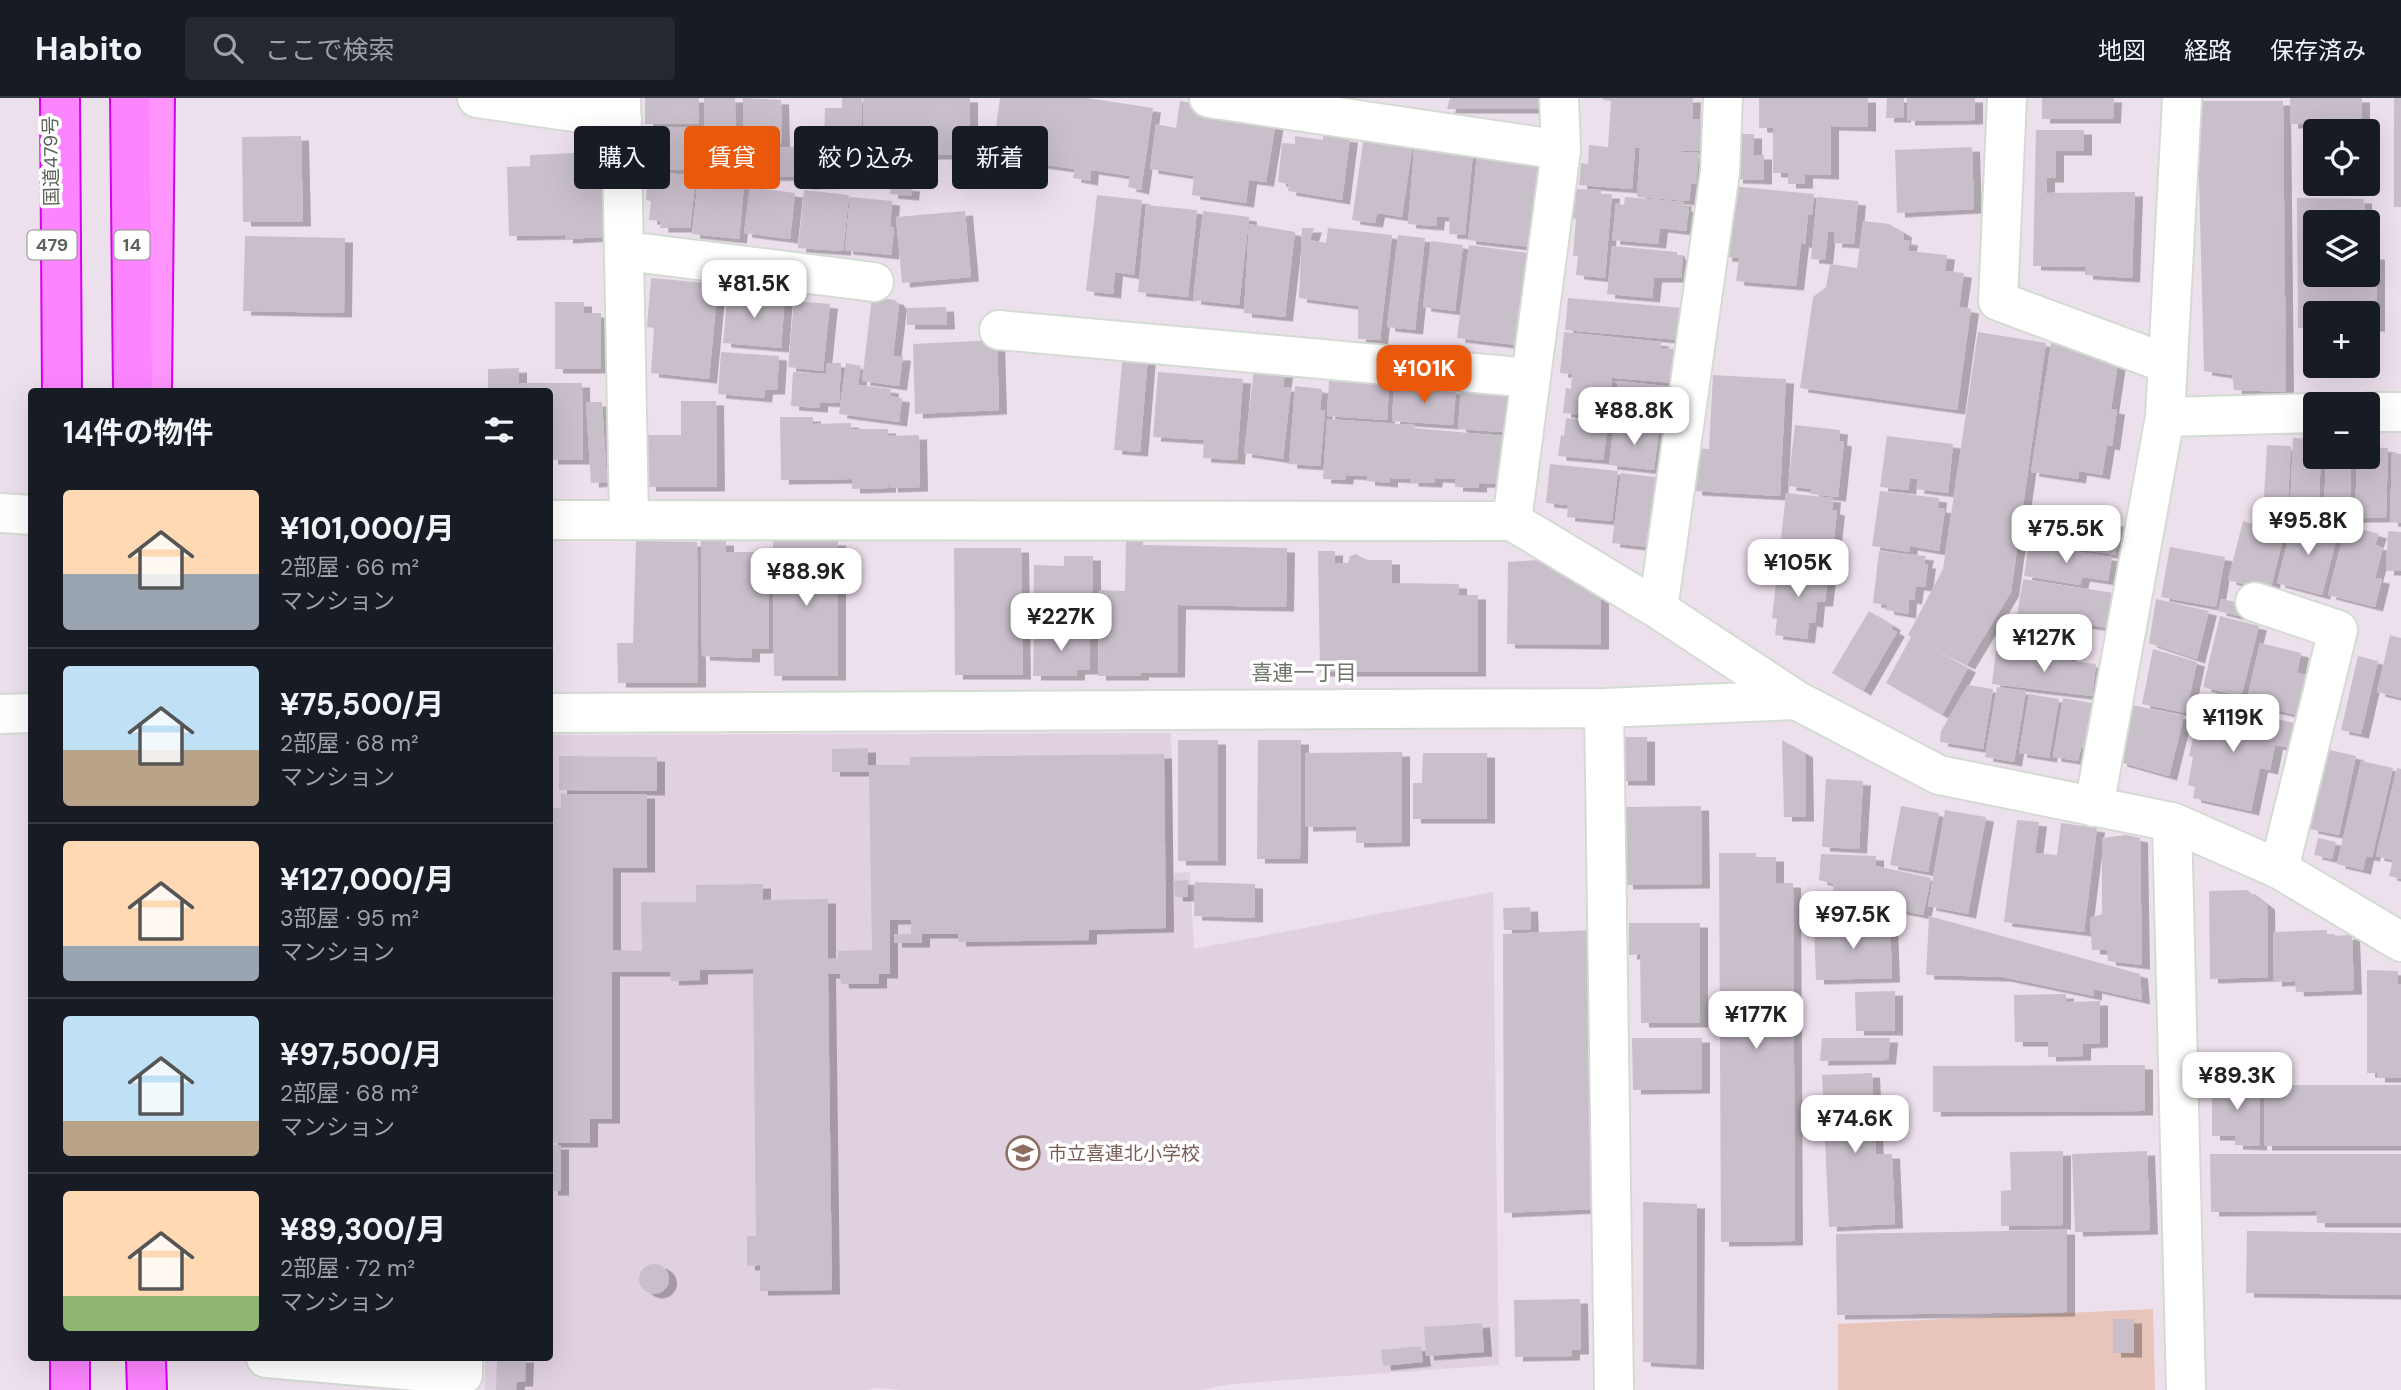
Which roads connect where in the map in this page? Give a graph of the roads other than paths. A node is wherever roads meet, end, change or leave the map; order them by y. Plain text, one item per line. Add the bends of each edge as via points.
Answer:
1 (51, 98) edge
2 (60, 98) edge
3 (130, 98) edge
4 (155, 98) edge
5 (477, 98) edge
6 (1209, 98) edge
7 (1559, 98) edge
8 (1723, 98) edge
9 (2007, 98) edge
10 (2182, 100) dead end
11 (621, 108) edge
12 (1560, 150) junction
13 (626, 251) junction
14 (874, 282) dead end
15 (999, 330) dead end
16 (2168, 364) junction
17 (1531, 378) junction
18 (53, 388) edge
19 (62, 388) edge
20 (133, 388) edge
21 (152, 388) edge
22 (2380, 412) edge
23 (2401, 412) edge
24 (2303, 414) edge
25 (2165, 417) junction
26 (0, 513) edge
27 (28, 514) edge
28 (553, 520) edge
29 (629, 520) junction
30 (1512, 522) junction
31 (2255, 603) dead end
32 (1658, 609) junction
33 (1796, 700) junction
34 (1604, 708) junction
35 (0, 713) edge
36 (28, 713) edge
37 (553, 713) edge
38 (2094, 807) junction
39 (2172, 822) junction
40 (2279, 869) junction
41 (2401, 942) edge
42 (52, 1361) edge
43 (70, 1361) edge
44 (146, 1361) edge
45 (154, 1361) edge
46 (301, 1361) edge
47 (463, 1361) edge
48 (52, 1390) edge
49 (70, 1390) edge
50 (147, 1390) edge
51 (155, 1390) edge
52 (1614, 1390) edge
53 (2186, 1390) edge

1 - 18 highway, 国道479号 / 479
2 - 19 highway
3 - 20 highway, 14
4 - 21 highway
5 - 11 street
6 - 12 street
7 - 12 street
8 - 32 street via 1720,172
9 - 16 street via 1998,301
10 - 16 street
11 - 13 street
12 - 17 street
13 - 14 street
13 - 29 street
15 - 17 street
16 - 25 street
17 - 30 street
22 - 23 street
24 - 25 street
25 - 38 street
26 - 27 street
28 - 29 street
29 - 30 street
30 - 32 street
31 - 40 street via 2338,630
32 - 33 street
33 - 34 street
33 - 38 street via 1939,775
34 - 37 street
34 - 52 street
35 - 36 street
38 - 39 street
39 - 40 street
39 - 53 street
40 - 41 street
42 - 48 highway
43 - 49 highway
44 - 50 highway
45 - 51 highway
46 - 47 street via 463,1375

